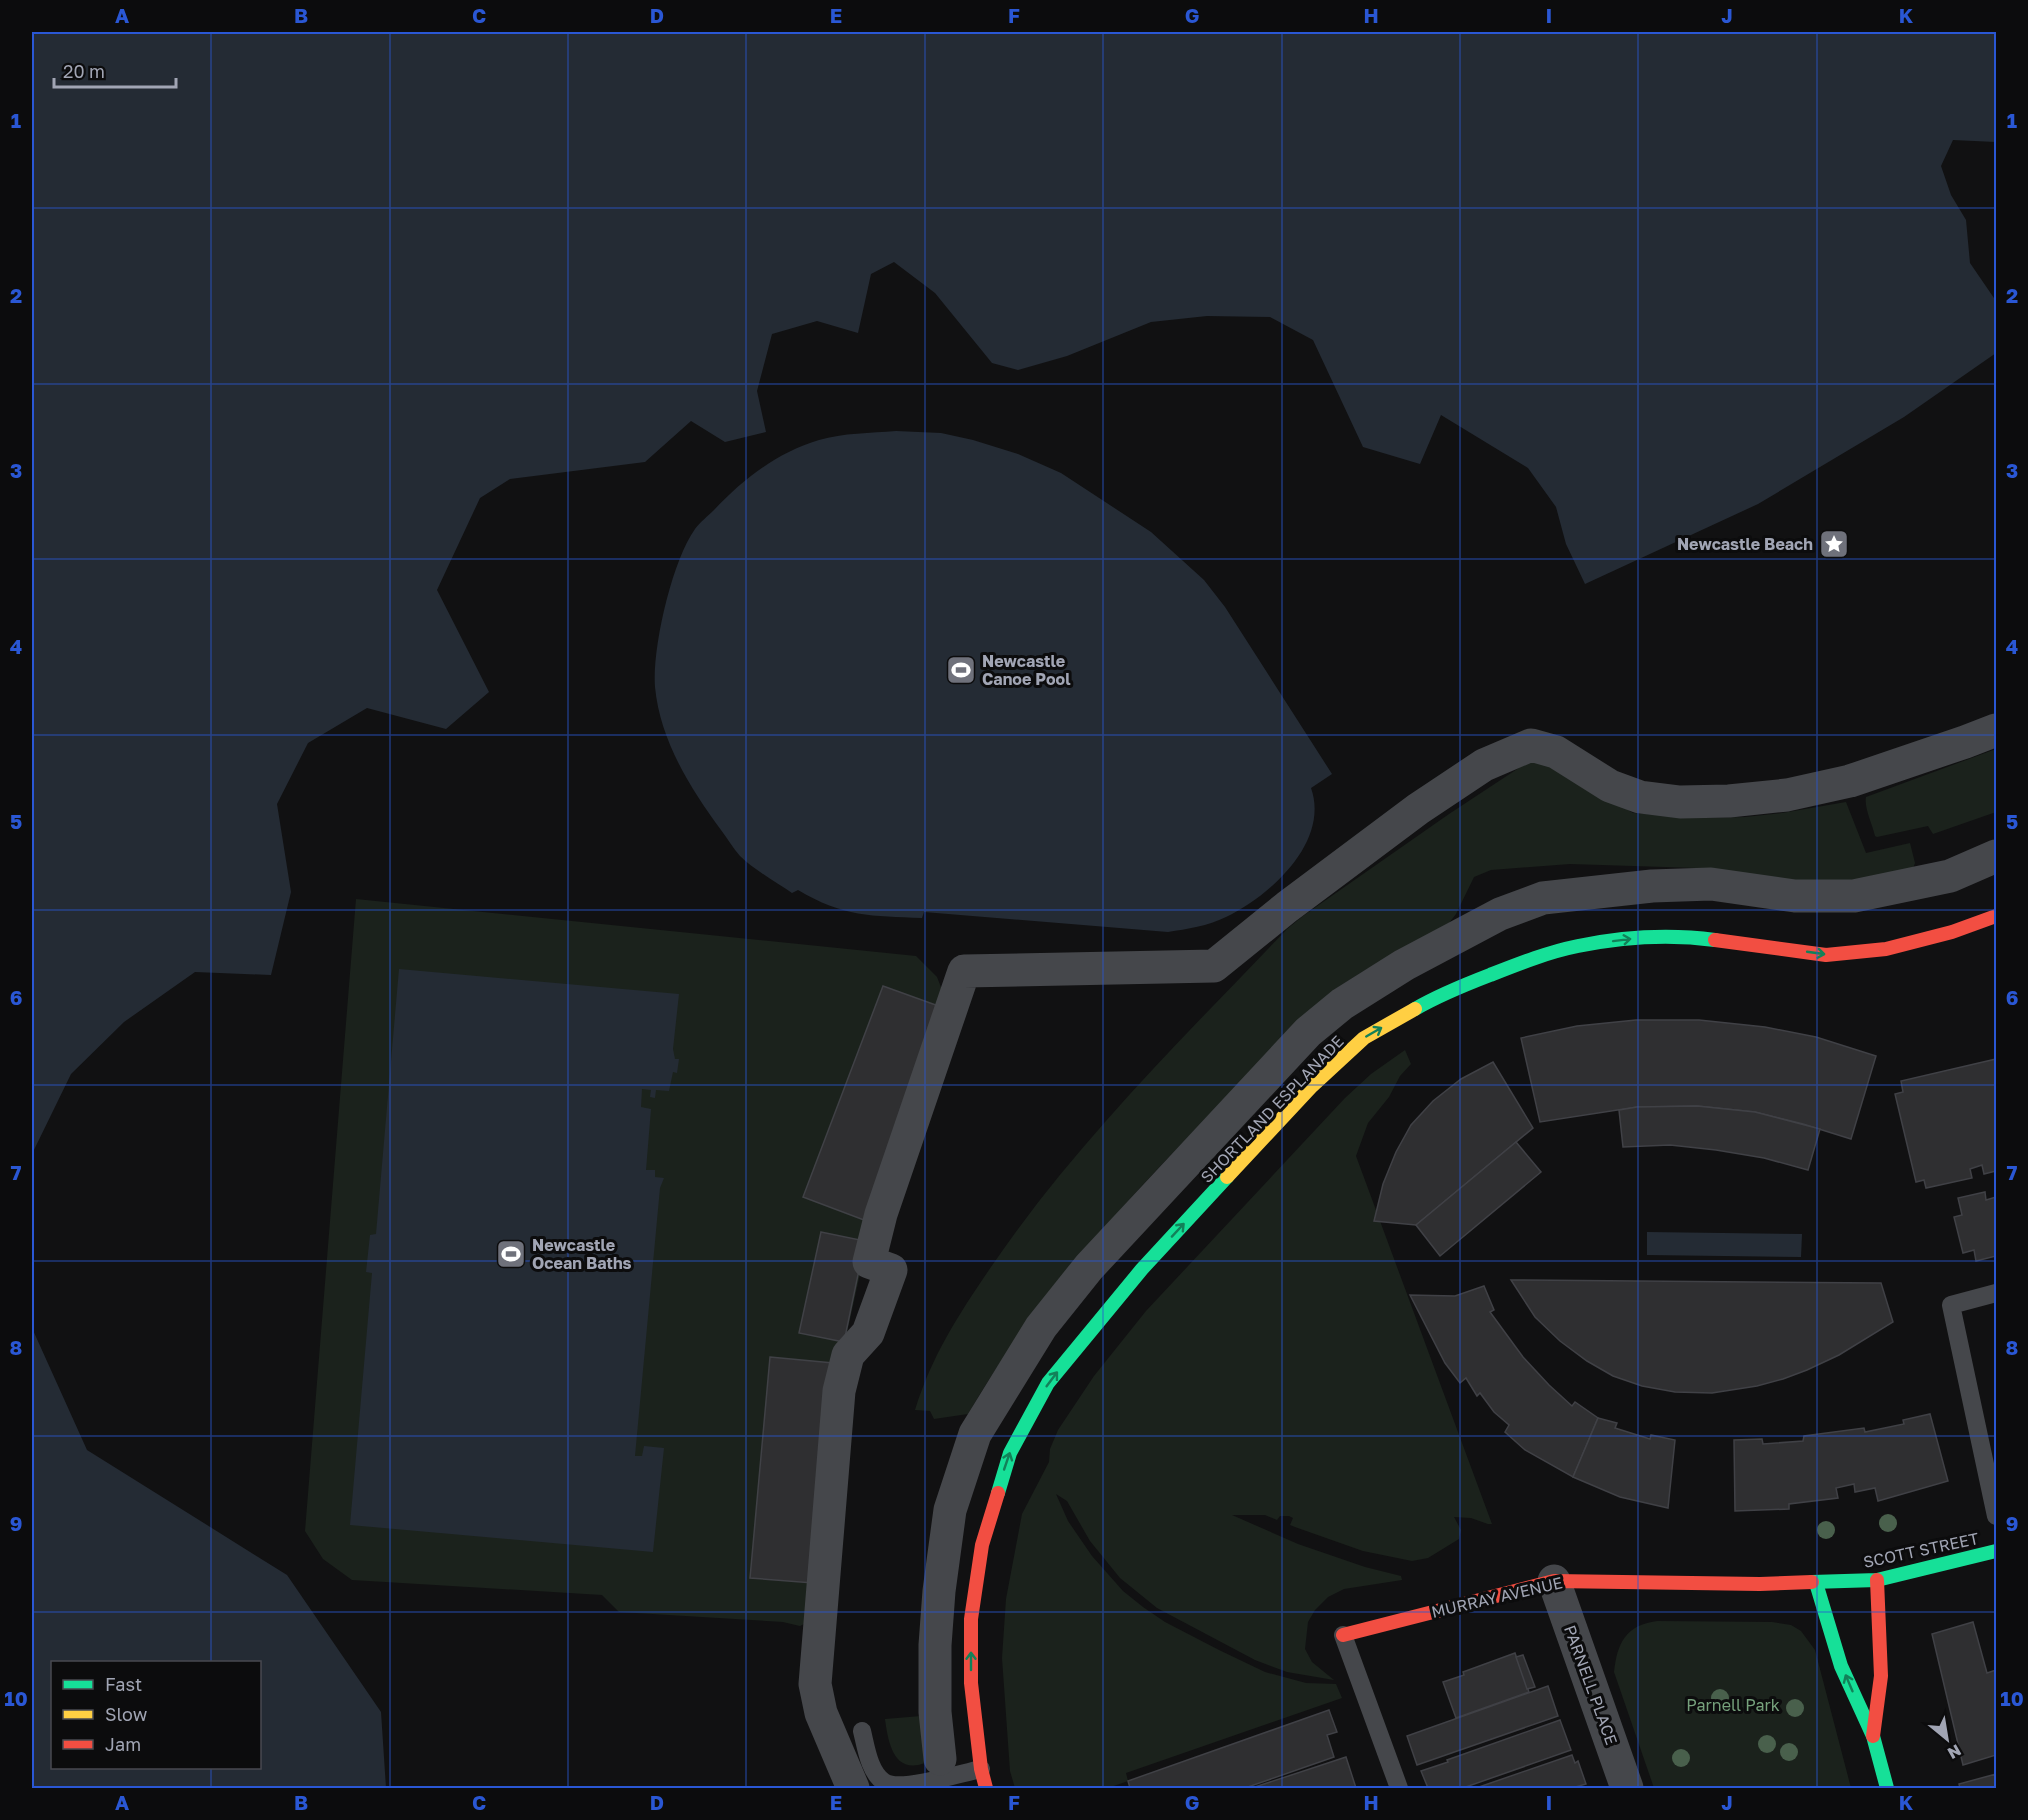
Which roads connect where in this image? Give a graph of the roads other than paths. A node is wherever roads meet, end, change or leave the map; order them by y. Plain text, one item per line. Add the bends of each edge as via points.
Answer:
1 (1996, 730) edge
2 (1996, 856) edge
3 (1996, 916) edge
4 (1996, 1293) edge
5 (1996, 1516) edge
6 (1996, 1551) edge
7 (1877, 1580) junction
8 (1554, 1581) junction
9 (1816, 1583) junction
10 (1343, 1635) joint
11 (862, 1731) dead end
12 (1873, 1736) junction
13 (940, 1759) dead end
14 (981, 1769) junction
15 (853, 1788) edge
16 (986, 1788) edge
17 (1399, 1788) edge
18 (1628, 1788) edge
19 (1887, 1788) edge

1 - 15 street via 1850,781 1787,795 1729,801 1680,802 1640,797 1610,786 1556,752 1531,745 1484,765 1418,809 1214,966 964,971 878,1223 869,1262 891,1270 868,1333 848,1355 839,1392 814,1684 821,1713
2 - 13 street via 1950,876 1854,896 1795,896 1711,885 1652,886 1543,898 1500,914 1404,965 1342,1004 1308,1032 1089,1267 1041,1327 975,1434 950,1510 939,1591 934,1645
14 -> 3 street, SHORTLAND ESPLANADE via 971,1683 971,1619 982,1545 1010,1454 1022,1429 1048,1383 1142,1269 1312,1086 1364,1038 1438,995 1577,946 1686,936 1826,955 1886,949
4 - 5 lane via 1951,1305
6 - 7 street, SCOTT STREET
7 - 9 street, SCOTT STREET
7 - 12 street via 1882,1680
8 - 9 street, MURRAY AVENUE
8 - 10 street, MURRAY AVENUE
8 - 18 street, PARNELL PLACE
12 -> 9 street via 1841,1666
10 - 17 lane, MURRAY AVENUE
11 - 14 lane via 868,1756 884,1782 921,1783
12 - 19 street
14 - 16 street, SHORTLAND ESPLANADE

